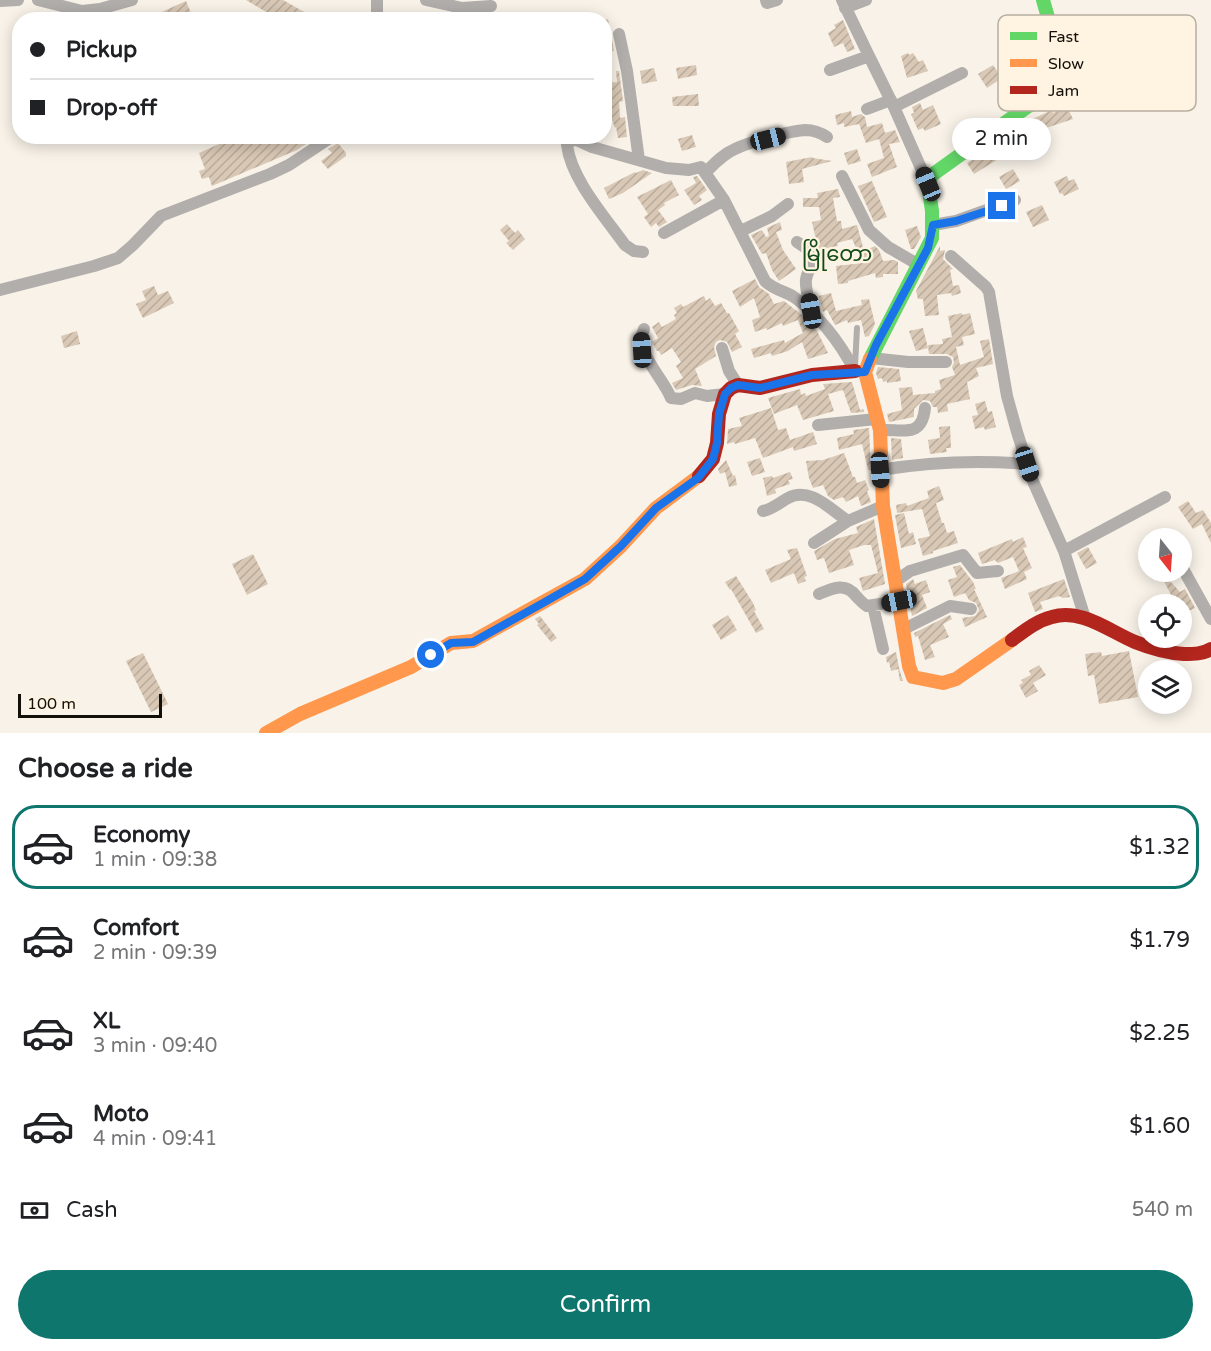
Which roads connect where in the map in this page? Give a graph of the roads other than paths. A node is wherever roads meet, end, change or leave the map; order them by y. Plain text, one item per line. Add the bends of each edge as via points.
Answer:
1 (18, 0) edge
2 (38, 0) edge
3 (132, 0) edge
4 (426, 0) edge
5 (766, 0) edge
6 (777, 0) edge
7 (866, 0) edge
8 (1043, 0) edge
9 (0, 1) edge
10 (843, 4) edge
11 (490, 6) dead end
12 (1047, 15) edge
13 (619, 34) dead end
14 (869, 56) junction
15 (830, 70) dead end
16 (962, 73) dead end
17 (893, 104) junction
18 (867, 109) dead end
19 (1021, 111) edge
20 (827, 137) dead end
21 (321, 144) edge
22 (568, 144) edge
23 (585, 144) edge
24 (639, 160) junction
25 (705, 173) junction
26 (842, 176) dead end
27 (928, 184) junction
28 (724, 200) junction
29 (1015, 201) dead end
30 (788, 204) dead end
31 (933, 225) junction
32 (741, 231) junction
33 (664, 233) dead end
34 (797, 242) dead end
35 (643, 252) dead end
36 (951, 256) dead end
37 (919, 265) junction
38 (0, 290) edge
39 (811, 311) junction
40 (857, 328) dead end
41 (644, 329) dead end
42 (722, 348) dead end
43 (870, 358) junction
44 (946, 362) dead end
45 (860, 371) junction
46 (738, 385) junction
47 (725, 394) junction
48 (925, 408) dead end
49 (818, 425) dead end
50 (878, 425) junction
51 (1027, 464) junction
52 (880, 470) junction
53 (1164, 497) dead end
54 (883, 506) junction
55 (763, 511) dead end
56 (848, 521) junction
57 (814, 543) dead end
58 (1064, 551) junction
59 (998, 571) dead end
60 (896, 581) junction
61 (1190, 582) edge
62 (819, 594) dead end
63 (899, 601) junction
64 (873, 606) junction
65 (971, 609) dead end
66 (1085, 618) junction
67 (1211, 619) edge
68 (904, 629) junction
69 (883, 649) dead end
70 (1211, 649) edge
71 (266, 733) edge

1 - 9 street
2 - 3 street via 82,11
4 - 11 street via 462,8
5 - 6 street
7 - 10 street
8 - 12 street
10 - 14 street
13 - 24 street
14 - 15 street
14 - 17 street
16 - 17 street
17 - 18 street
17 - 27 street
19 - 27 street via 932,175
20 - 25 street via 806,130 754,142 719,159
21 - 38 street via 270,174 161,216 118,258
22 - 35 street via 568,158 582,184 625,245 634,252
23 - 24 street
24 - 25 street via 678,170 701,167
25 - 28 street
26 - 37 street via 869,230 888,247
27 - 31 street
28 - 32 street
28 - 33 street
29 - 31 street
30 - 32 street
31 - 37 street via 932,238
32 - 39 street via 765,281
34 - 39 street via 815,261 805,277
36 - 51 street via 989,292 1007,396
37 - 43 street
39 - 45 street
40 - 45 lane
41 - 47 street via 642,350 671,398 681,399 695,393
42 - 46 street
43 - 44 street
43 - 45 street
45 - 46 street via 812,375 760,388
45 - 50 street
46 - 47 street
47 - 71 street via 713,459 698,478 656,508 585,579 473,642 451,643 411,667 300,714
48 - 50 street via 923,421 911,430
49 - 50 street
50 - 52 street
51 - 52 street via 933,463
51 - 58 street
52 - 54 street
53 - 58 street
54 - 56 street
54 - 60 street
55 - 56 street via 796,495 807,496 818,498
56 - 57 street
58 - 66 street
59 - 60 street via 977,573 963,555 910,571
60 - 63 street
61 - 67 street
62 - 64 street via 845,587 863,604
63 - 64 street
63 - 68 street
64 - 69 street
65 - 68 street via 950,606
66 - 68 street via 1053,616 1035,623 956,679 943,683 913,677
66 - 70 street via 1135,642 1171,653 1204,653

